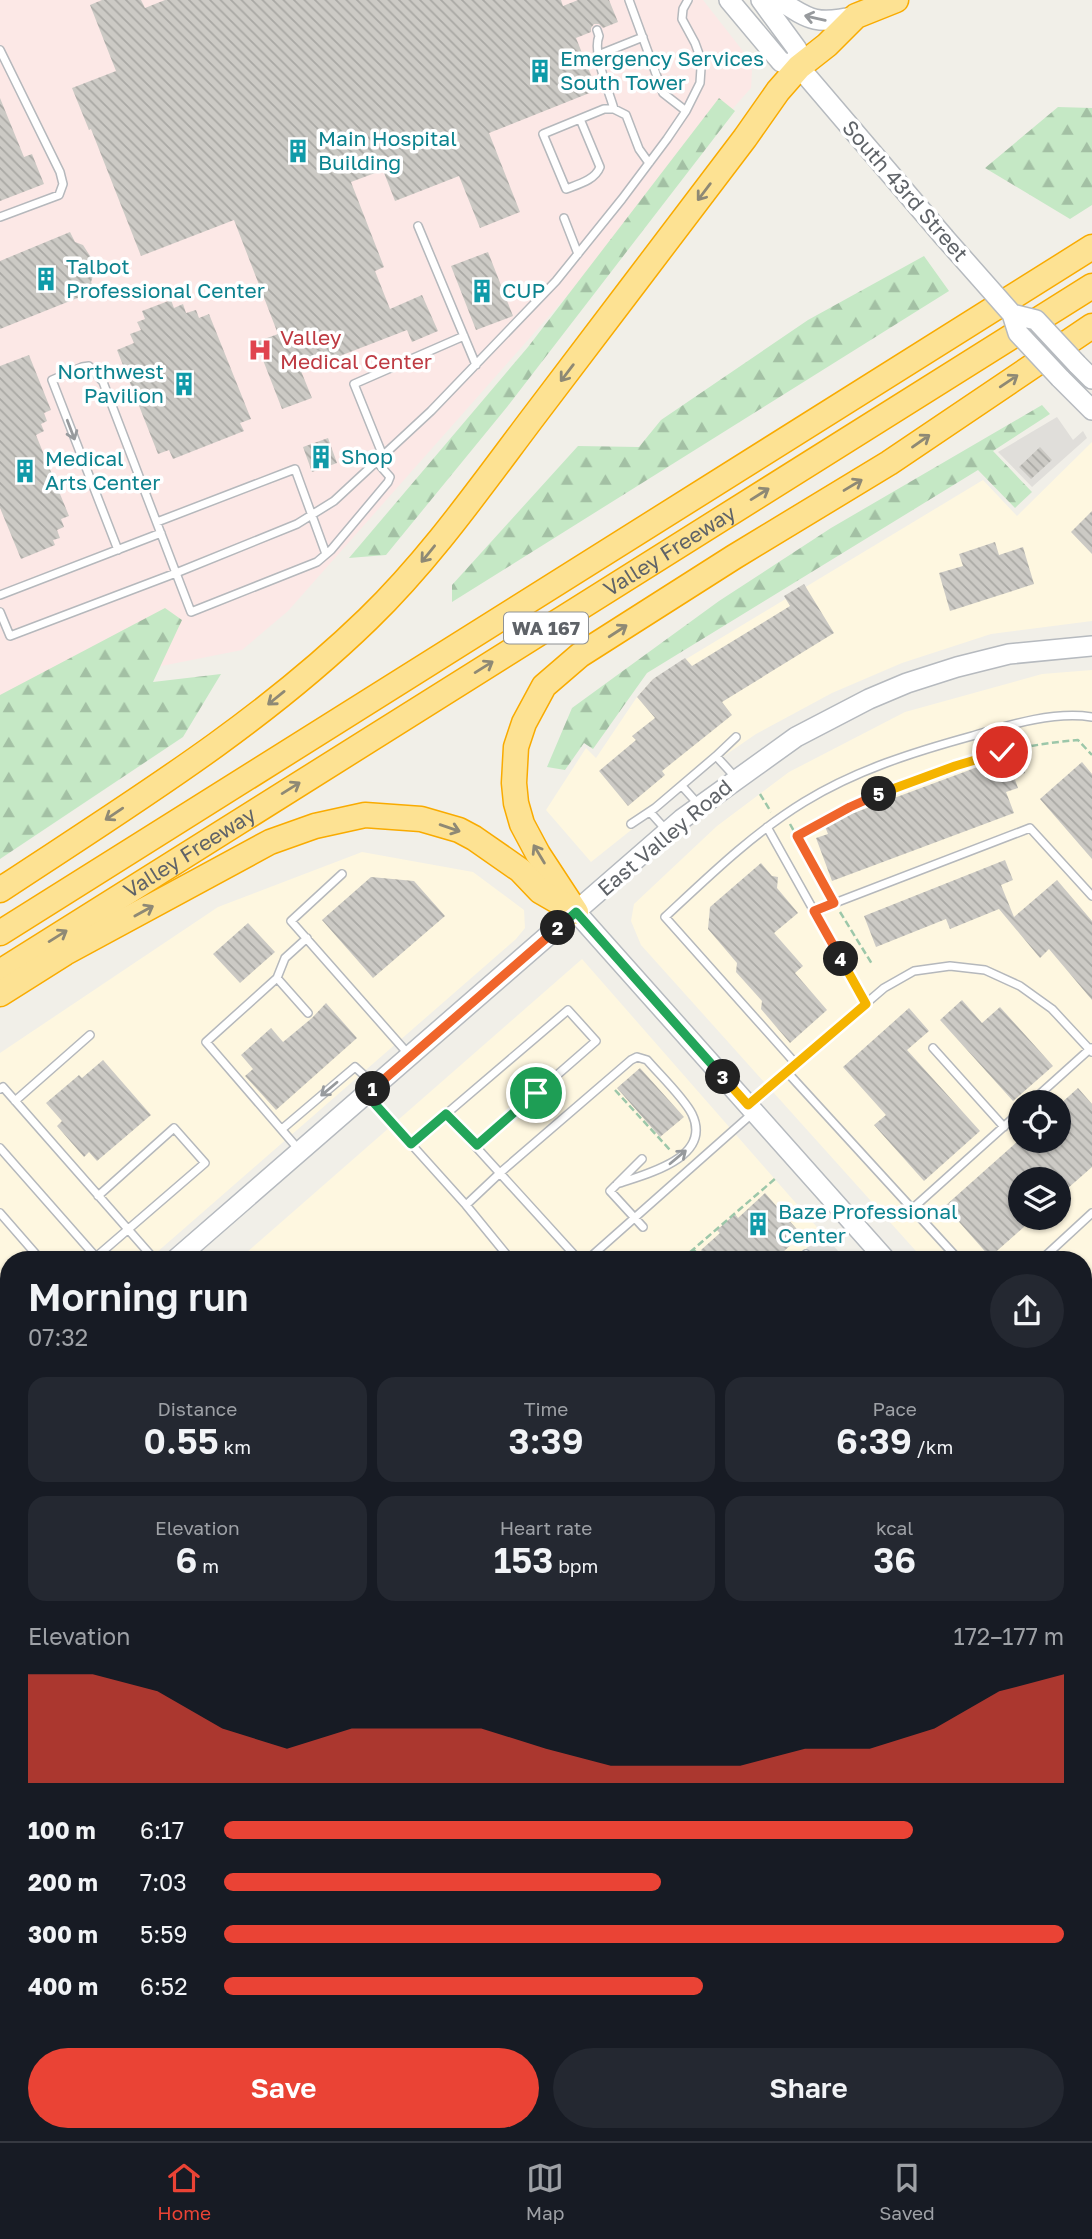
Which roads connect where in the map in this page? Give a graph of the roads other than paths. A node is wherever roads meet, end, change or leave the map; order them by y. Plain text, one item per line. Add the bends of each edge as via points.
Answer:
1 (629, 0) edge
2 (688, 0) edge
3 (729, 0) edge
4 (761, 0) edge
5 (779, 0) edge
6 (896, 0) edge
7 (856, 16) junction
8 (597, 30) dead end
9 (643, 37) junction
10 (0, 50) edge
11 (598, 55) junction
12 (799, 67) junction
13 (614, 109) junction
14 (686, 111) junction
15 (580, 119) junction
16 (649, 163) junction
17 (0, 217) edge
18 (564, 218) dead end
19 (418, 226) dead end
20 (1092, 231) edge
21 (1092, 247) edge
22 (578, 254) junction
23 (1092, 286) edge
24 (1012, 314) junction
25 (1092, 326) edge
26 (464, 336) junction
27 (476, 365) junction
28 (1092, 379) edge
29 (1092, 410) edge
30 (383, 456) junction
31 (377, 462) junction
32 (312, 514) junction
33 (157, 522) junction
34 (161, 533) junction
35 (118, 550) junction
36 (326, 554) junction
37 (176, 573) junction
38 (0, 595) edge
39 (0, 612) edge
40 (1092, 646) edge
41 (1092, 717) edge
42 (736, 737) dead end
43 (716, 755) junction
44 (736, 779) junction
45 (682, 786) junction
46 (699, 806) junction
47 (650, 812) junction
48 (631, 824) dead end
49 (767, 827) junction
50 (668, 832) junction
51 (342, 874) dead end
52 (0, 890) edge
53 (1092, 896) edge
54 (814, 911) junction
55 (576, 912) junction
56 (0, 916) edge
57 (0, 933) edge
58 (307, 938) junction
59 (0, 972) edge
60 (277, 978) junction
61 (0, 994) edge
62 (866, 1004) junction
63 (308, 1013) dead end
64 (90, 1035) dead end
65 (933, 1048) dead end
66 (1091, 1050) edge
67 (410, 1056) junction
68 (796, 1064) junction
69 (787, 1072) junction
70 (0, 1089) edge
71 (371, 1090) junction
72 (1045, 1090) edge
73 (15, 1101) junction
74 (751, 1108) junction
75 (446, 1114) junction
76 (1008, 1123) edge
77 (1004, 1127) junction
78 (282, 1129) junction
79 (411, 1144) junction
80 (477, 1145) junction
81 (0, 1148) edge
82 (301, 1151) junction
83 (642, 1158) dead end
84 (501, 1172) junction
85 (617, 1184) junction
86 (98, 1196) junction
87 (466, 1205) junction
88 (912, 1209) junction
89 (0, 1213) edge
90 (1092, 1213) edge
91 (635, 1217) junction
92 (643, 1227) dead end
93 (128, 1229) junction
94 (33, 1251) edge
95 (91, 1251) edge
96 (103, 1251) edge
97 (147, 1251) edge
98 (185, 1251) edge
99 (504, 1251) edge
100 (571, 1251) edge
101 (597, 1251) edge
102 (878, 1251) edge
103 (951, 1251) edge
104 (1051, 1251) edge

1 - 9 lane
2 - 14 lane via 682,19 701,68 700,83
3 - 12 main road, South 43rd Street via 782,62
4 - 12 main road, South 43rd Street via 797,49
7 -> 5 main road via 831,22 802,15
6 - 7 highway
7 - 12 highway
8 - 11 lane
9 - 11 lane
9 - 14 lane via 663,93
10 - 17 lane via 63,184 59,195
11 - 13 lane
12 - 24 main road, South 43rd Street, bridge
12 -> 52 highway via 461,512 393,594 329,655 223,740
13 - 15 lane
13 - 16 lane via 626,115
14 - 16 lane
15 - 15 lane via 600,166 591,178 566,189 543,134
16 - 22 lane
18 - 22 lane
19 - 26 lane
20 - 56 highway, WA 167
21 - 57 highway
22 - 27 lane
59 -> 23 highway, Valley Freeway / WA 167
24 - 28 main road, South 43rd Street, bridge via 1036,320
24 - 29 main road, South 43rd Street, bridge via 1018,333
55 -> 25 highway via 538,854 516,803 516,747 544,686 580,655 889,463
26 - 27 lane
26 - 30 lane via 354,384
27 - 30 lane
30 - 31 lane
31 - 32 lane via 334,501
31 - 36 lane via 390,477 388,482
32 - 33 lane via 295,469
32 - 36 lane
32 - 37 lane
33 - 34 lane
33 -> 35 lane via 103,382 89,366 52,380
34 - 35 lane
34 - 37 lane
35 - 38 lane
36 - 37 lane via 317,562 191,612
37 - 39 lane via 10,636
40 - 44 main road, East Valley Road via 1009,654 907,683 796,737
41 - 49 lane via 1066,715 999,728 906,756 807,800
42 - 43 lane
43 - 44 lane
43 - 45 lane
44 - 46 main road, East Valley Road
45 - 46 lane
45 - 47 lane
46 - 50 main road, East Valley Road
47 - 48 lane
47 - 50 lane
49 - 54 lane
49 - 68 lane via 665,917
50 - 55 main road, East Valley Road
51 - 58 lane via 291,921
53 - 54 lane via 1030,828
54 - 62 lane
61 -> 55 highway via 65,953 270,842 365,815 421,819 458,830
55 - 67 main road, East Valley Road
55 - 74 main road
58 - 60 lane via 285,958
58 - 67 lane
60 - 63 lane
60 - 78 lane via 206,1042
62 - 66 lane via 914,971 950,966 985,971 1020,986 1052,1010
62 - 68 lane
64 - 73 lane
65 - 77 lane
66 - 72 lane
67 - 71 main road, East Valley Road
68 - 69 lane
69 - 74 lane
69 - 88 lane
70 - 73 lane
71 -> 78 lane via 355,1067
71 - 79 lane
71 - 82 main road, East Valley Road
73 - 86 lane
74 - 91 lane
74 - 102 main road
75 - 79 lane
75 - 80 lane
75 - 80 lane via 568,1010 596,1041
76 - 77 lane
77 - 88 lane
78 - 82 lane
79 - 87 lane
80 - 84 lane
81 - 95 lane
82 - 98 main road, East Valley Road
83 - 85 lane
85 -> 84 lane via 664,1168 689,1148 696,1136 691,1112 647,1060 638,1057
84 - 87 lane
84 - 100 lane
85 - 91 lane via 610,1191
86 - 93 lane
86 - 93 lane via 174,1128 205,1163
87 - 99 lane
88 - 103 lane
89 - 94 lane
90 - 104 lane
91 - 92 lane
91 - 101 lane
93 - 96 lane
93 - 97 lane

